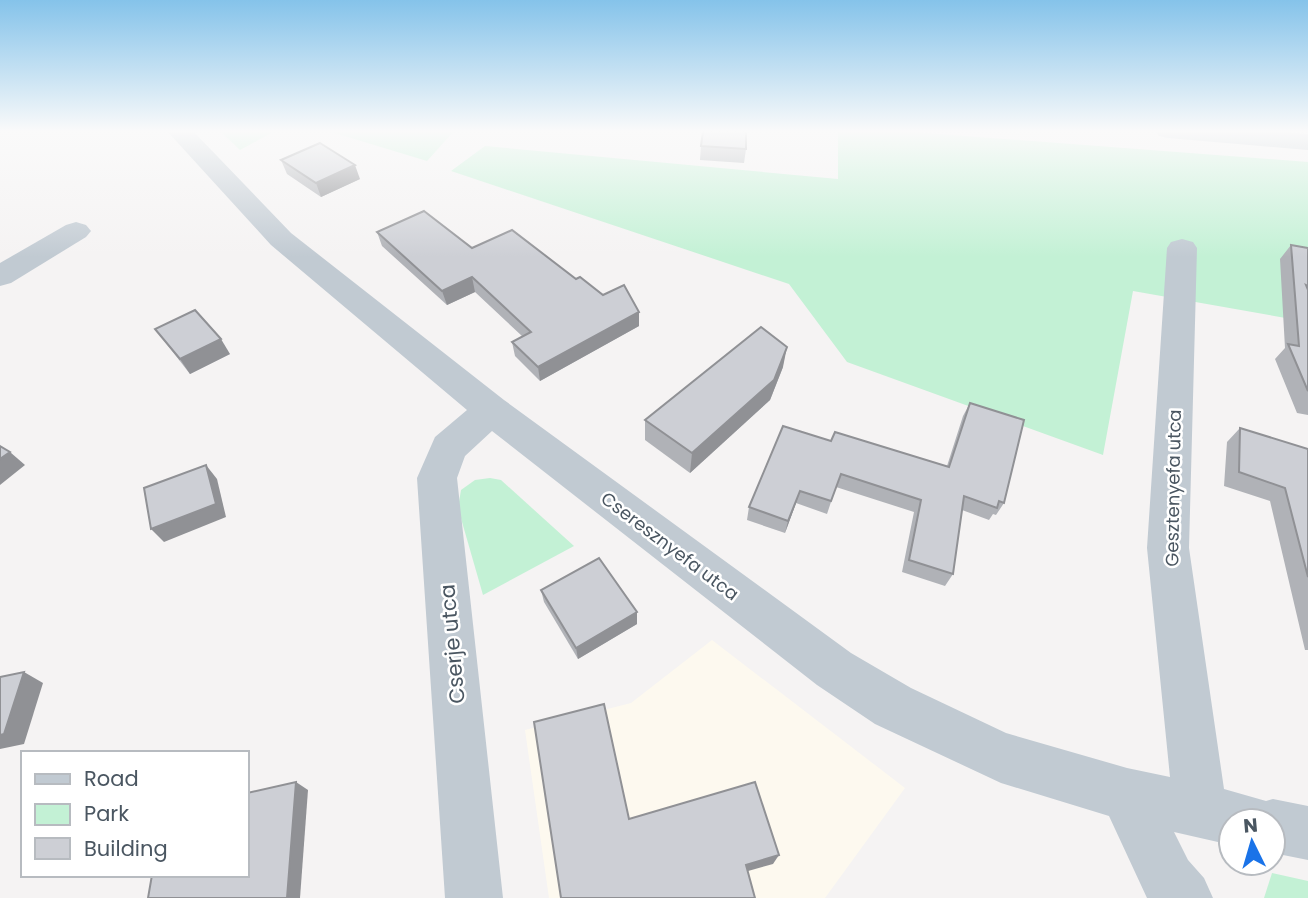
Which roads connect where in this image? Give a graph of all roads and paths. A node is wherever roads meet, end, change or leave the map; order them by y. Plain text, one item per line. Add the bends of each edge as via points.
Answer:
1 (219, 173) edge
2 (76, 231) dead end
3 (1182, 248) dead end
4 (0, 276) edge
5 (491, 410) junction
6 (1127, 795) junction
7 (1222, 807) edge
8 (1217, 814) edge
9 (1287, 829) edge
10 (1308, 833) edge
11 (474, 898) edge
12 (1184, 898) edge

1 - 5 street, Cseresznyefa utca via 281,239
2 - 4 street
3 - 7 street, Gesztenyefa utca via 1168,548
5 - 6 street, Cseresznyefa utca via 834,669 893,706 1001,757
5 - 11 street, Cserje utca via 449,449 437,478
6 - 8 street, Cseresznyefa utca
6 - 12 street via 1168,880
9 - 10 street

